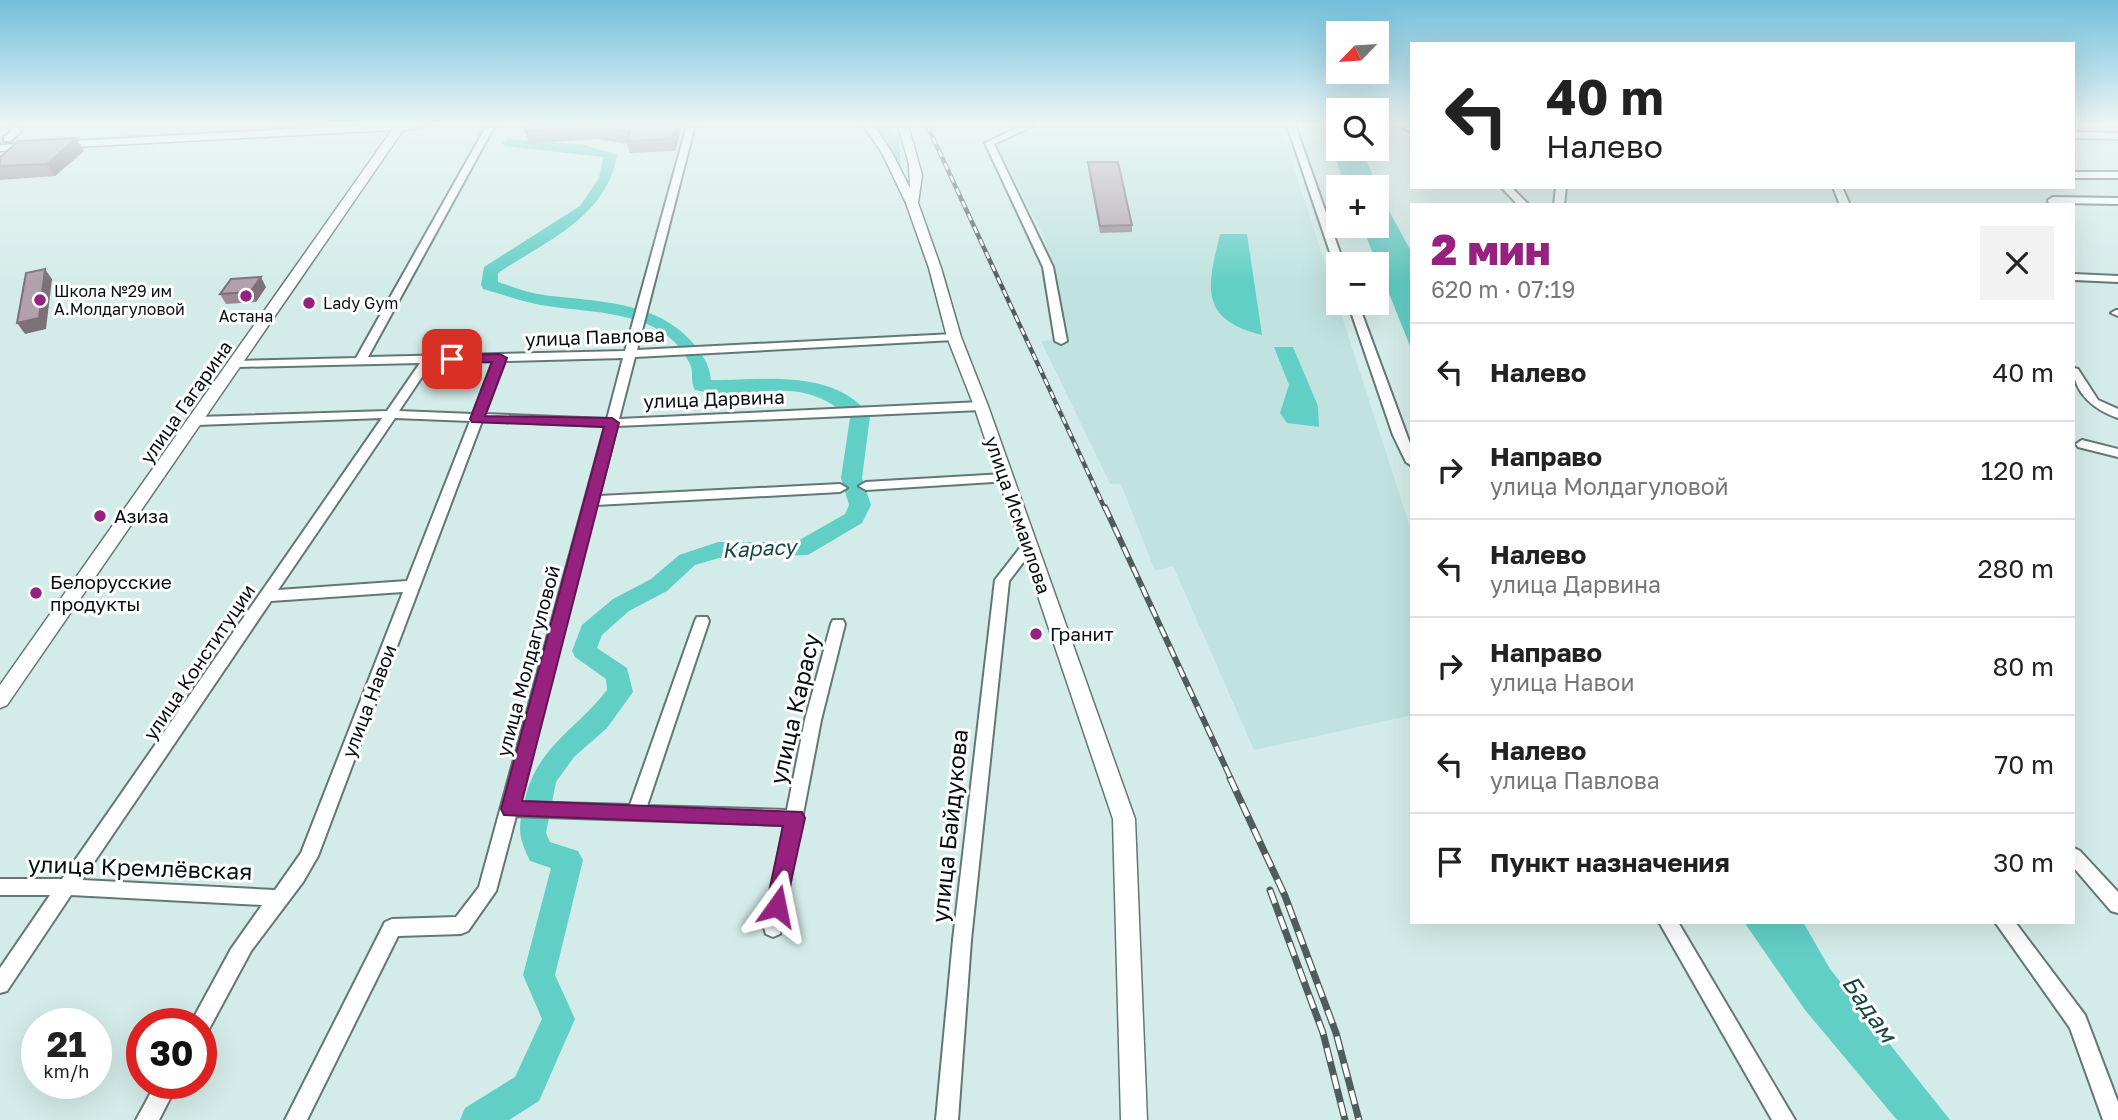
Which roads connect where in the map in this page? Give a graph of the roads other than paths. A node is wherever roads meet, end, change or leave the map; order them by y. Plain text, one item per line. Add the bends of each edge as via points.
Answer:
1 (366, 177) edge
2 (462, 177) edge
3 (677, 177) edge
4 (899, 177) edge
5 (915, 177) edge
6 (1005, 177) edge
7 (1309, 177) edge
8 (1507, 189) edge
9 (2118, 201) edge
10 (912, 203) junction
11 (1522, 203) edge
12 (2054, 203) edge
13 (1335, 252) edge
14 (2075, 277) edge
15 (2118, 279) edge
16 (1357, 315) edge
17 (954, 337) junction
18 (1061, 341) dead end
19 (631, 354) junction
20 (500, 358) junction
21 (428, 360) junction
22 (360, 362) junction
23 (237, 364) junction
24 (2075, 373) edge
25 (981, 406) junction
26 (391, 414) junction
27 (2118, 414) edge
28 (477, 419) junction
29 (197, 421) junction
30 (612, 423) junction
31 (2082, 444) dead end
32 (2118, 453) edge
33 (1410, 458) edge
34 (1004, 478) junction
35 (866, 486) dead end
36 (841, 488) dead end
37 (592, 501) junction
38 (1028, 547) junction
39 (414, 586) junction
40 (267, 596) junction
41 (702, 621) dead end
42 (838, 624) dead end
43 (0, 700) edge
44 (511, 809) junction
45 (636, 813) junction
46 (795, 818) junction
47 (2075, 857) edge
48 (0, 887) edge
49 (68, 887) junction
50 (278, 898) junction
51 (2118, 905) edge
52 (1669, 924) edge
53 (2005, 924) edge
54 (773, 928) dead end
55 (0, 984) edge
56 (210, 1008) edge
57 (159, 1099) edge
58 (147, 1120) edge
59 (296, 1120) edge
60 (947, 1120) edge
61 (1134, 1120) edge
62 (1784, 1120) edge
63 (2114, 1120) edge

1 - 23 main road, улица Гагарина
2 - 22 street
3 - 19 street, улица Молдагуловой
4 - 10 main road, улица Исмаилова
5 - 10 main road, улица Исмаилова via 917,194
6 - 18 street via 1048,267
7 - 13 street
8 - 11 street
9 - 12 street
10 - 17 main road, улица Исмаилова
14 - 15 street
16 - 33 street
17 - 19 street, улица Павлова
17 - 25 main road, улица Исмаилова
19 - 20 street, улица Павлова
19 - 30 street, улица Молдагуловой
20 - 21 street, улица Павлова
20 - 28 street, улица Навои
21 - 22 street, улица Павлова
21 - 26 street, улица Конституции
22 - 23 street, улица Павлова
23 - 29 main road, улица Гагарина
24 - 27 street via 2094,402
25 - 30 street, улица Дарвина
25 - 34 main road, улица Исмаилова
26 - 28 street, улица Дарвина
26 - 29 street, улица Дарвина
26 - 40 street, улица Конституции
28 - 30 street, улица Дарвина
28 - 39 street, улица Навои
29 - 43 main road, улица Гагарина
30 - 37 street, улица Молдагуловой
31 - 32 street
34 - 35 street
34 - 38 main road, улица Исмаилова
36 - 37 street
37 - 44 street, улица Молдагуловой
38 - 60 street, улица Байдукова via 1002,580 963,926
38 - 61 main road, улица Исмаилова via 1124,819
39 - 40 street
39 - 50 street, улица Навои via 309,856 298,878
40 - 49 street, улица Конституции
41 - 45 street
42 - 46 street, улица Карасу via 813,720
44 - 45 street
44 - 59 street, улица Молдагуловой via 487,891 461,925 392,928
45 - 46 street
46 - 54 street, улица Карасу
47 - 51 street
48 - 49 street, улица Кремлёвская
49 - 50 street, улица Кремлёвская
49 - 55 street, улица Конституции
50 - 56 street, улица Навои via 249,937
52 - 62 street
53 - 63 street via 2078,1022
57 - 58 street

